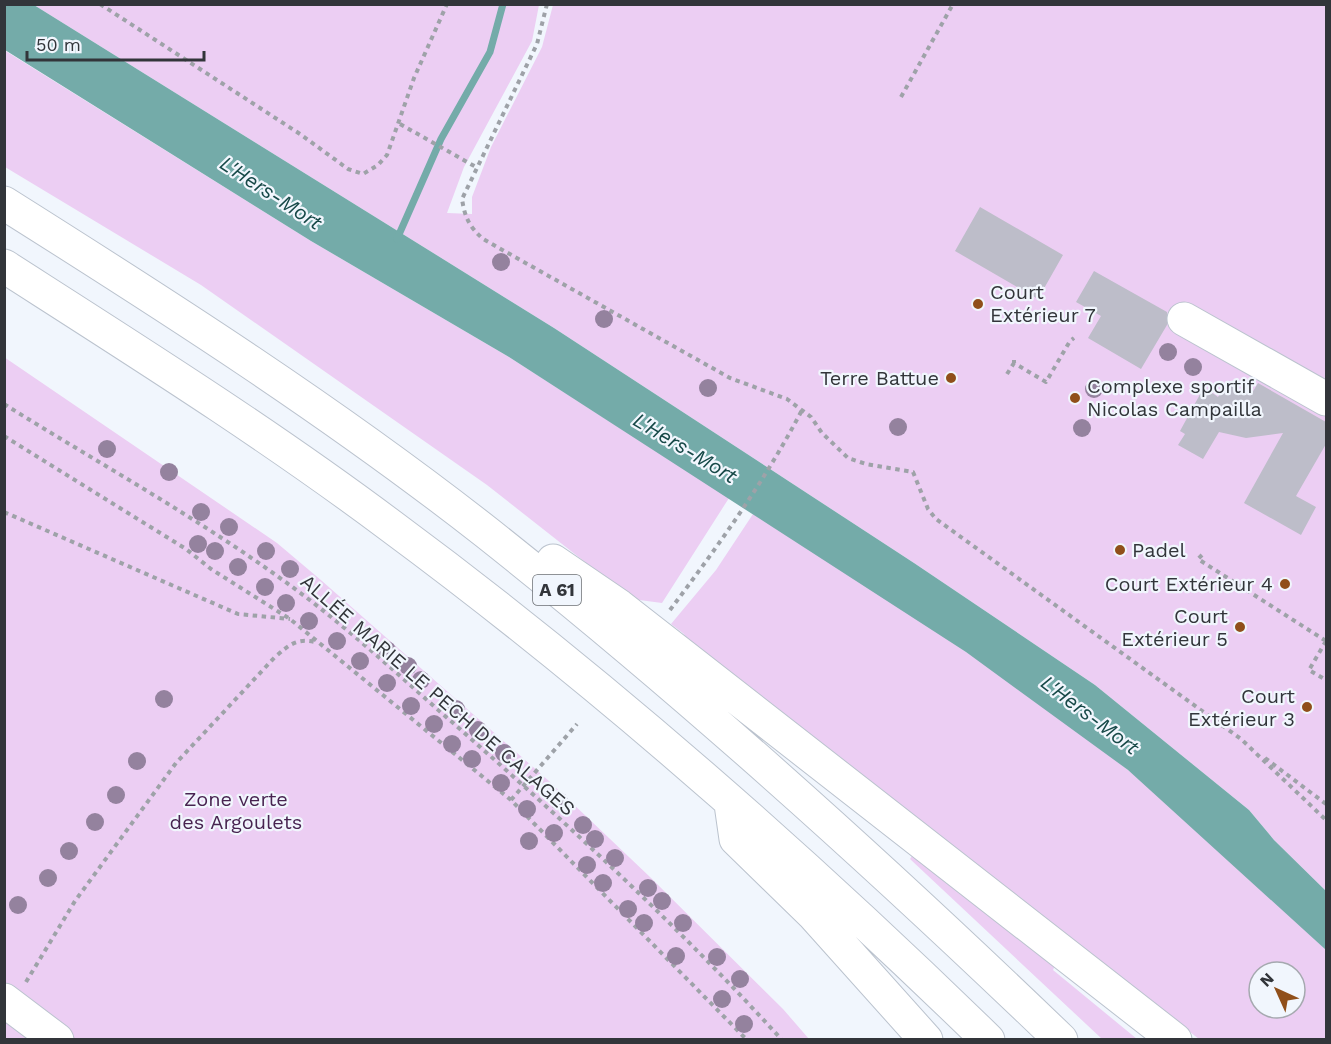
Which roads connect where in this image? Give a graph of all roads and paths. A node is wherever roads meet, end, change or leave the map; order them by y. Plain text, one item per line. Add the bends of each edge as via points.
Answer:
1 (100, 4) edge
2 (447, 4) edge
3 (547, 4) edge
4 (953, 4) edge
5 (901, 97) dead end
6 (400, 124) junction
7 (476, 167) junction
8 (4, 203) edge
9 (4, 266) edge
10 (1184, 319) dead end
11 (1074, 338) dead end
12 (1007, 375) dead end
13 (1326, 399) edge
14 (4, 404) edge
15 (802, 410) junction
16 (4, 436) edge
17 (365, 442) junction
18 (4, 512) edge
19 (1202, 555) dead end
20 (664, 618) dead end
21 (290, 619) junction
22 (1326, 641) edge
23 (321, 644) junction
24 (1326, 681) edge
25 (577, 723) dead end
26 (1241, 739) junction
27 (524, 785) junction
28 (511, 800) junction
29 (731, 804) junction
30 (1326, 804) edge
31 (1326, 820) edge
32 (6, 1002) edge
33 (57, 1040) edge
34 (747, 1040) edge
35 (782, 1040) edge
36 (926, 1040) edge
37 (988, 1040) edge
38 (1061, 1040) edge
39 (1175, 1040) edge

1 - 6 path via 348,169 363,174 378,165 387,155
2 - 6 path via 414,78
3 - 7 path via 537,44
4 - 5 path
6 - 7 path
7 - 15 path via 462,199 465,218 483,239 730,378 764,388
8 - 17 main road, A 61 via 212,335
9 - 29 main road, A 61 via 282,447 391,526 586,678
10 - 13 main road
11 - 12 path via 1046,382 1014,362
14 - 27 path, ALLÉE MARIE LE PECH DE CALAGES via 291,586 352,634
15 - 20 path via 722,541
15 - 26 path via 848,458 913,472 936,519
16 - 21 path
17 - 38 main road, A 61 via 536,572 752,753 919,904
17 - 39 main road via 494,521 619,606
18 - 21 path via 238,614
19 - 22 path via 1198,560
21 - 23 path
22 - 24 path via 1309,670
23 - 28 path
23 - 32 path via 305,639 292,642 176,763 75,901 24,984
25 - 27 path
26 - 30 path
26 - 31 path
27 - 28 path
27 - 35 path, ALLÉE MARIE LE PECH DE CALAGES via 700,954
28 - 34 path
29 - 36 main road via 736,839 814,915
29 - 37 main road, A 61 via 908,962
32 - 33 main road

